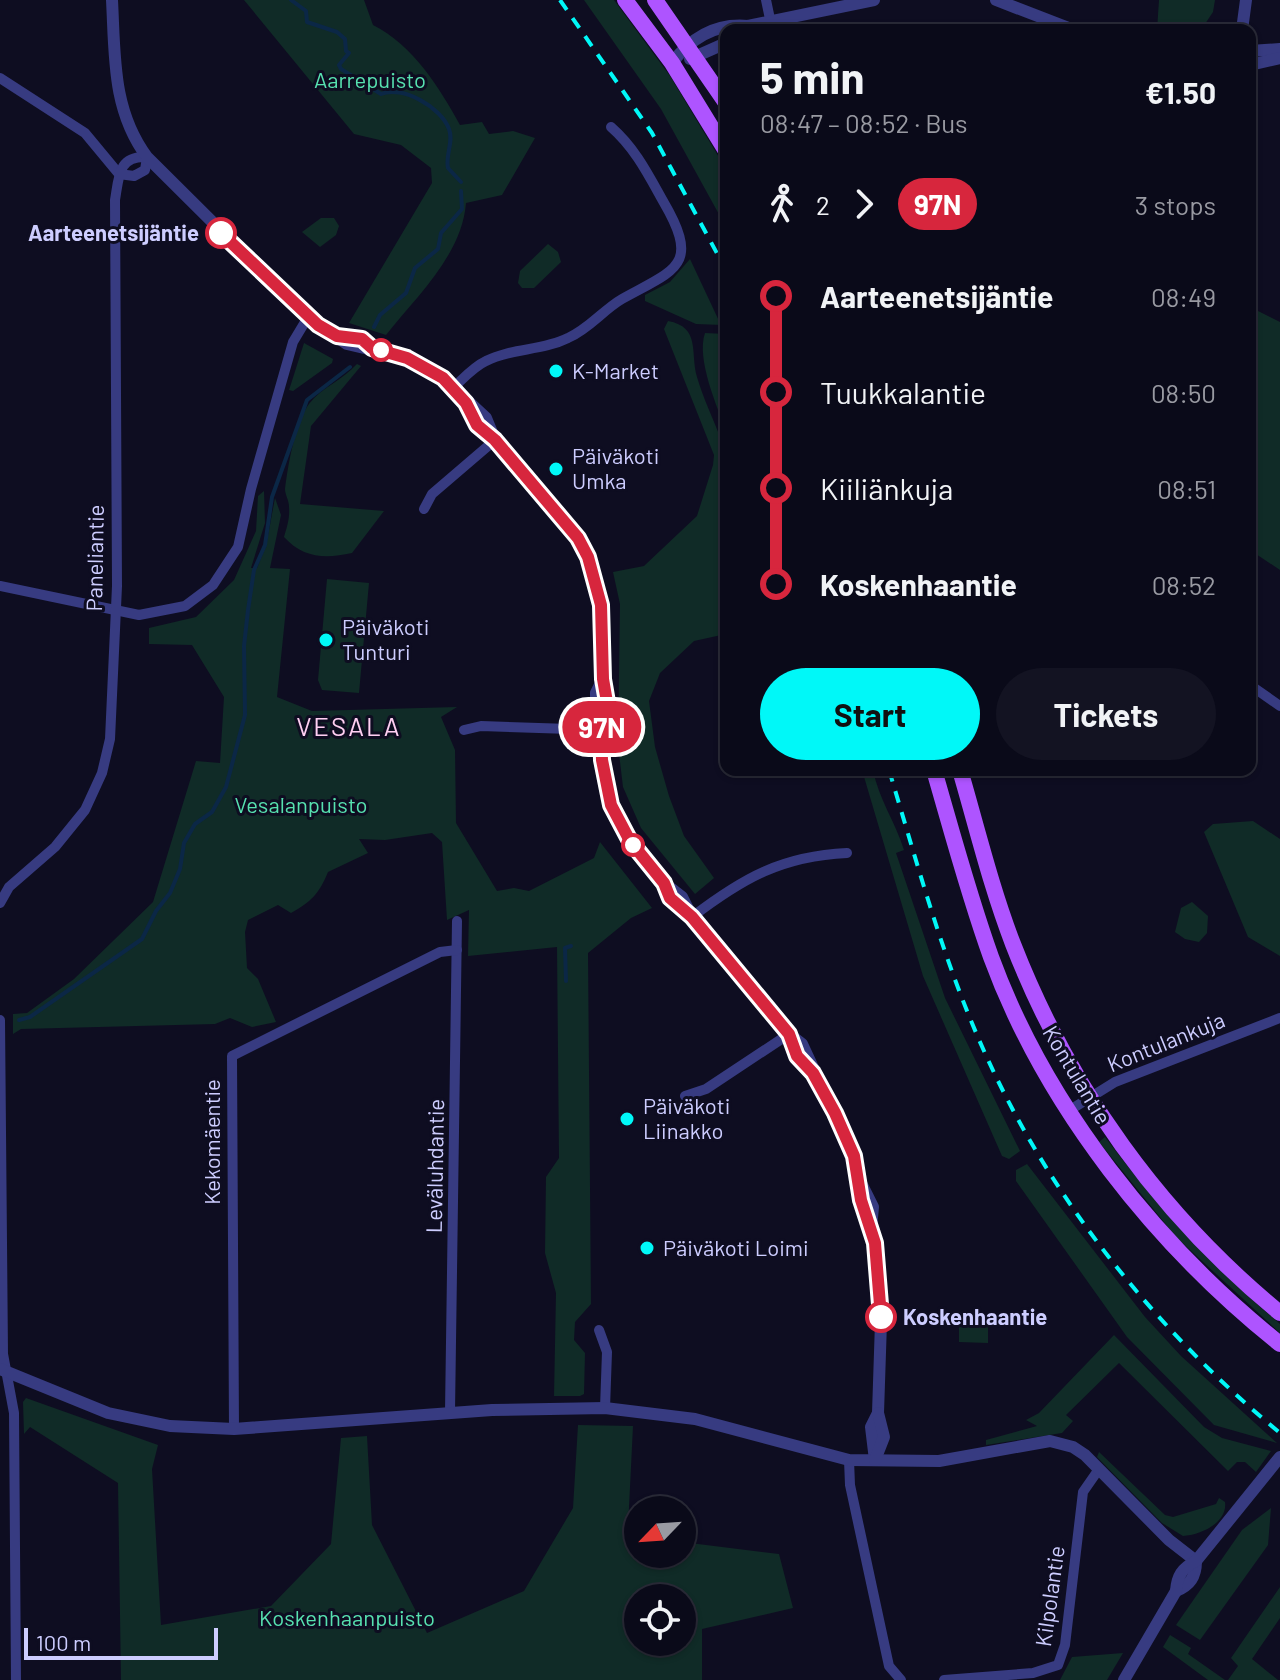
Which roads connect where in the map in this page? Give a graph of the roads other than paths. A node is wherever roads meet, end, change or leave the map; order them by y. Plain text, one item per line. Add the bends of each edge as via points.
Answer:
1 (112, 0) edge
2 (625, 0) edge
3 (655, 0) edge
4 (766, 0) edge
5 (874, 0) edge
6 (996, 0) edge
7 (1246, 0) edge
8 (770, 19) junction
9 (757, 24) edge
10 (1058, 24) edge
11 (1243, 24) edge
12 (720, 28) edge
13 (687, 43) junction
14 (720, 46) edge
15 (1280, 49) edge
16 (1256, 51) edge
17 (698, 58) junction
18 (1280, 58) edge
19 (672, 63) junction
20 (1256, 64) edge
21 (0, 78) edge
22 (720, 93) edge
23 (611, 127) dead end
24 (720, 141) edge
25 (147, 157) junction
26 (119, 174) junction
27 (308, 317) junction
28 (453, 388) junction
29 (495, 440) junction
30 (424, 509) dead end
31 (0, 586) edge
32 (116, 611) junction
33 (1256, 689) edge
34 (1280, 706) edge
35 (464, 730) dead end
36 (601, 730) junction
37 (936, 776) edge
38 (962, 776) edge
39 (847, 853) dead end
40 (1, 897) edge
41 (692, 917) junction
42 (457, 921) dead end
43 (457, 950) junction
44 (1280, 1018) edge
45 (0, 1020) edge
46 (789, 1034) junction
47 (685, 1096) dead end
48 (1089, 1098) junction
49 (1070, 1110) junction
50 (1280, 1313) edge
51 (599, 1330) dead end
52 (1280, 1344) edge
53 (3, 1370) edge
54 (605, 1408) junction
55 (450, 1412) junction
56 (234, 1429) junction
57 (849, 1460) junction
58 (875, 1460) junction
59 (1276, 1462) edge
60 (1099, 1469) junction
61 (1196, 1561) junction
62 (16, 1680) edge
63 (901, 1680) edge
64 (944, 1680) edge
65 (1124, 1680) edge

1 - 25 street via 117,89 131,132
2 - 19 main road
3 - 13 main road
4 - 8 street
5 - 8 street
6 - 10 street
7 - 11 street
8 - 9 street
12 - 13 street
13 - 17 main road
13 - 19 street
14 - 17 street
15 - 16 street
17 - 19 street
17 - 22 main road
18 - 20 street
19 - 24 main road
21 - 26 street via 85,133
23 - 28 street via 631,144 676,224 682,245 677,265 577,334 488,359
25 - 26 street via 127,160
25 - 26 street via 145,170 134,176
25 - 27 street
26 - 32 street, Paneliantie via 114,215
27 - 28 street via 337,336 362,339 372,348 424,366
27 - 32 street via 293,342 246,523 230,563 213,585 185,606 139,615
28 - 29 street via 477,425
29 - 30 street via 432,494
29 - 36 street via 568,523 588,557 601,605 603,679 596,693
31 - 32 street
32 - 40 street, Paneliantie via 110,739 97,787 67,835
33 - 34 street
35 - 36 street
36 - 41 street via 604,783 611,805 670,898
37 - 49 main road, Kontulantie via 992,958 1022,1027
38 - 48 main road, Kontulantie via 1017,954
39 - 41 street via 747,877
41 - 46 street
42 - 43 street, Leväluhdantie
43 - 55 street, Leväluhdantie
43 - 56 street, Kekomäentie via 440,952 232,1056
44 - 48 street, Kontulankuja via 1115,1082
45 - 53 street
46 - 47 street via 706,1089
46 - 58 street via 843,1130 871,1228 881,1300 878,1413 884,1428
48 - 49 street, Kontulankuja
48 - 50 main road, Kontulantie via 1171,1208
49 - 52 main road, Kontulantie via 1160,1229
51 - 54 street via 607,1352
53 - 56 street via 108,1413 170,1426
53 - 62 street via 14,1413
54 - 55 street
54 - 57 street via 695,1419
55 - 56 street
57 - 58 street
57 - 63 street via 889,1666
58 - 60 street via 939,1461 1050,1441 1073,1447
59 - 61 street
60 - 61 street
60 - 64 street, Kilpolantie via 1083,1492 1065,1645 1058,1665 1042,1672
61 - 65 street via 1177,1579 1176,1591

